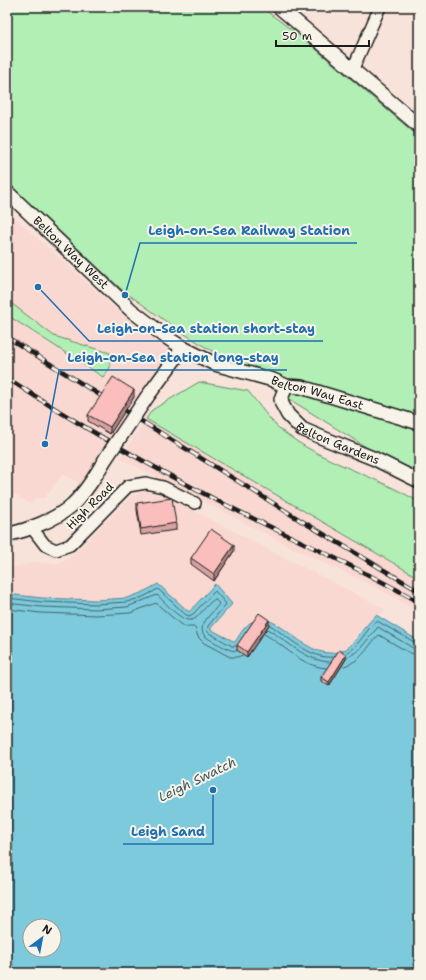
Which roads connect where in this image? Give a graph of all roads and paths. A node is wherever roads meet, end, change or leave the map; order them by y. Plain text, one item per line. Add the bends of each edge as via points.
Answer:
1 (280, 7) edge
2 (380, 7) edge
3 (352, 68) junction
4 (419, 126) edge
5 (7, 192) edge
6 (183, 348) junction
7 (215, 364) joint
8 (286, 386) junction
9 (419, 423) edge
10 (419, 481) edge
11 (195, 503) dead end
12 (32, 528) junction
13 (7, 535) edge

1 - 3 street
2 - 3 street
3 - 4 street
5 - 6 street, Belton Way West via 132,310
6 - 7 street, Belton Way West
6 - 12 street, bridge via 147,397 90,484 71,506
7 - 8 street, Belton Way East
8 - 9 street, Belton Way East via 301,387
8 - 10 street, Belton Gardens via 281,399 282,404 288,415 302,429
11 - 12 street, High Road via 163,486 146,483 128,486 70,545 56,550 45,545
12 - 13 street

